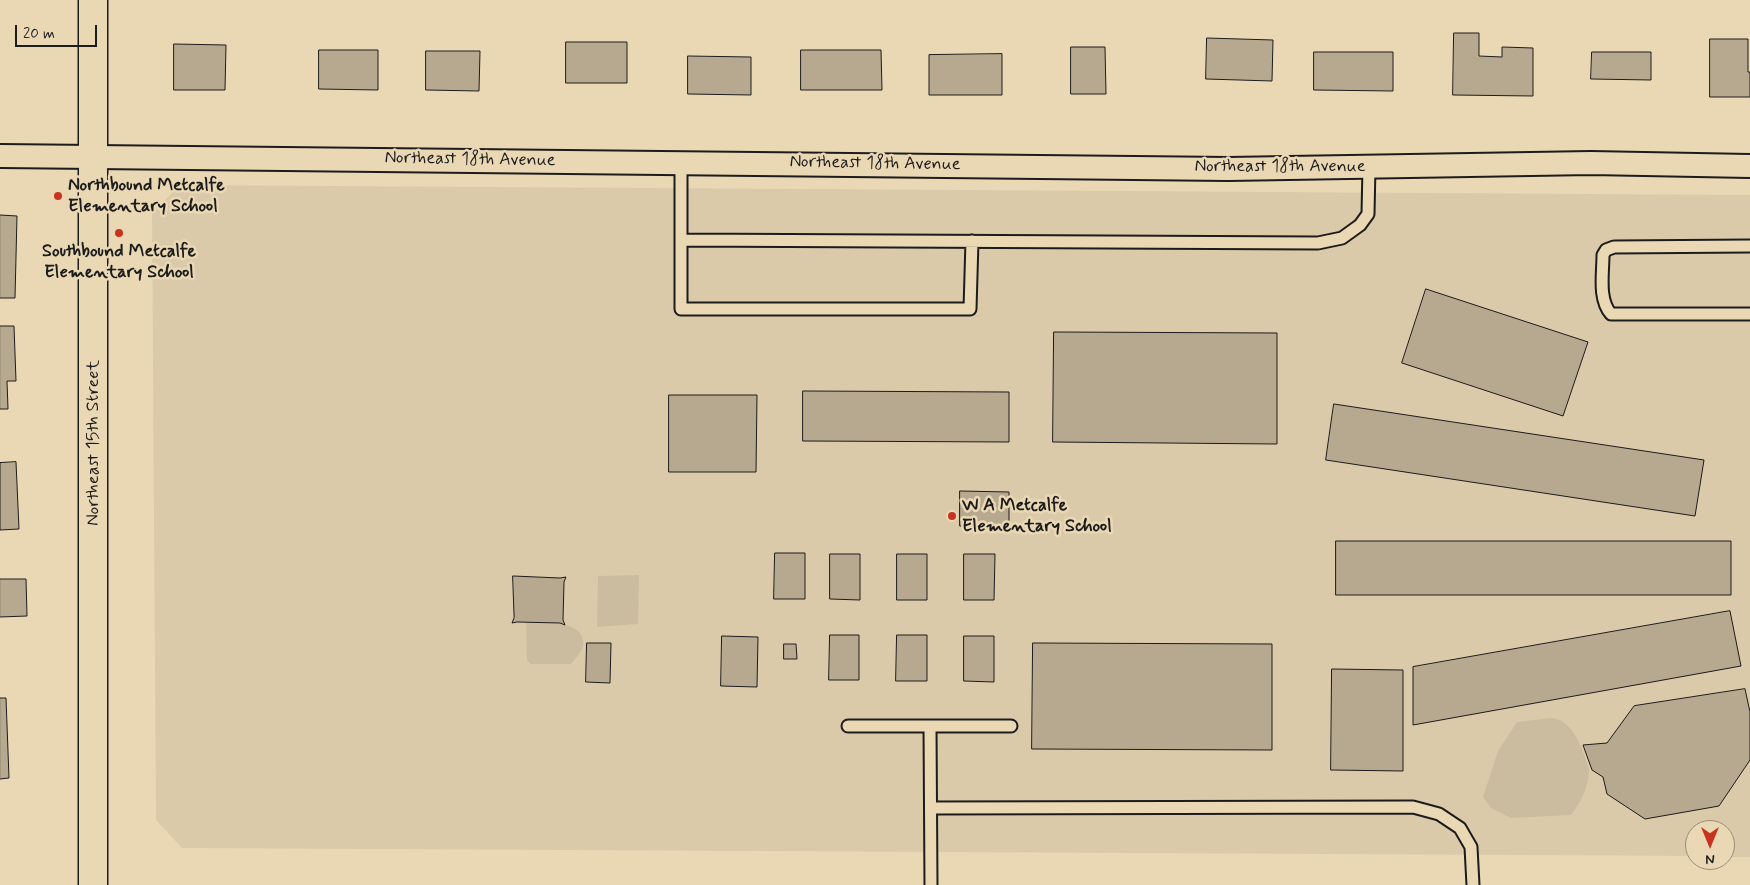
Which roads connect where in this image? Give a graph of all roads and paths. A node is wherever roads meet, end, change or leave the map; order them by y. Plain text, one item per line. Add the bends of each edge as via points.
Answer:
1 (93, 0) edge
2 (0, 156) edge
3 (94, 156) junction
4 (681, 162) junction
5 (1750, 166) edge
6 (1369, 167) junction
7 (681, 240) junction
8 (972, 241) junction
9 (1750, 246) edge
10 (1750, 314) edge
11 (848, 726) dead end
12 (930, 726) junction
13 (1011, 726) dead end
14 (931, 808) junction
15 (93, 885) edge
16 (931, 885) edge
17 (1473, 885) edge

1 - 3 street, Northeast 15th Street
2 - 3 street, Northeast 18th Avenue
3 - 4 street, Northeast 18th Avenue
3 - 15 street, Northeast 15th Street
4 - 6 street, Northeast 18th Avenue via 1228,169
4 - 7 lane
5 - 6 street, Northeast 18th Avenue via 1591,163
6 - 8 lane via 1368,214 1360,226 1342,238 1318,243
7 - 8 lane
7 - 8 lane via 681,309 970,309
9 - 10 lane via 1614,247 1603,255 1603,295 1605,307 1611,314
11 - 12 lane
12 - 13 lane
12 - 14 lane
14 - 16 lane
14 - 17 lane via 1413,807 1439,814 1460,828 1472,847

